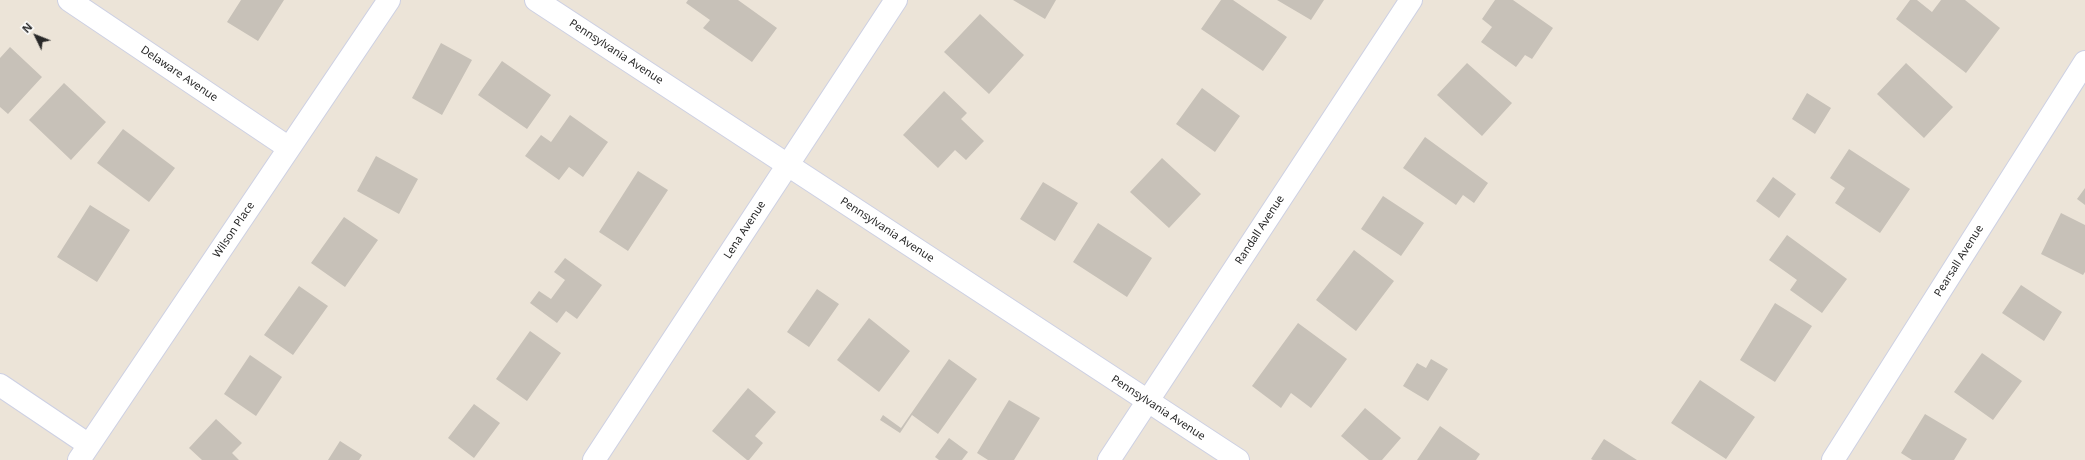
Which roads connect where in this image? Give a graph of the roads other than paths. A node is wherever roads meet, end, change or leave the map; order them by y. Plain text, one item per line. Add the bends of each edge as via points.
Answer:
1 (69, 0) edge
2 (389, 0) edge
3 (536, 0) edge
4 (896, 0) edge
5 (1411, 0) edge
6 (2085, 62) edge
7 (289, 148) junction
8 (788, 165) junction
9 (0, 385) edge
10 (1148, 401) junction
11 (84, 453) edge
12 (594, 460) edge
13 (1109, 460) edge
14 (1238, 460) edge
15 (1833, 460) edge

1 - 7 street, Delaware Avenue
2 - 7 street, Wilson Place
3 - 8 street, Pennsylvania Avenue
4 - 8 street, Lena Avenue
5 - 10 street, Randall Avenue
6 - 15 street, Pearsall Avenue
7 - 11 street, Wilson Place
8 - 10 street, Pennsylvania Avenue
8 - 12 street, Lena Avenue
9 - 11 street
10 - 13 street, Randall Avenue
10 - 14 street, Pennsylvania Avenue

